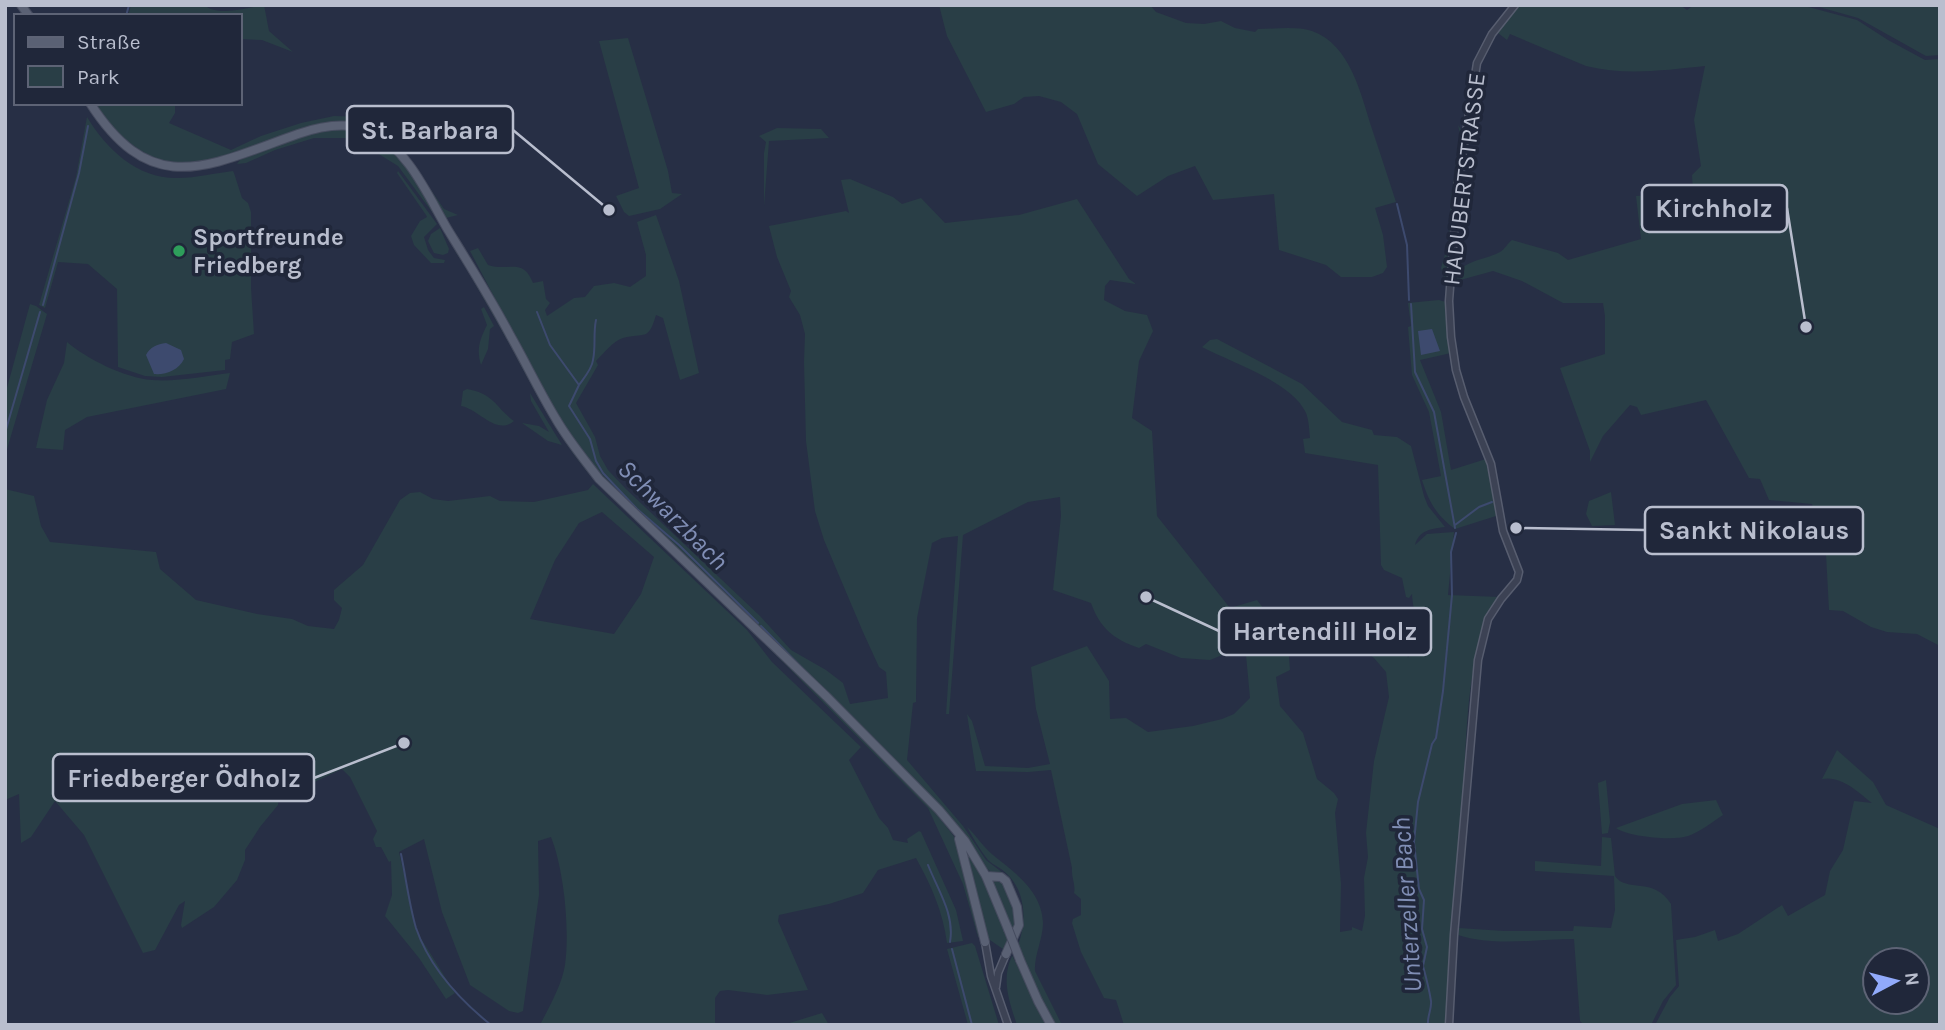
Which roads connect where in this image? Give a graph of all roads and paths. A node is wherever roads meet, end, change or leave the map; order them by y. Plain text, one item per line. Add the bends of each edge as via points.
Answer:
1 (1515, 5) edge
2 (92, 105) edge
3 (954, 827) junction
4 (986, 876) junction
5 (985, 942) joint
6 (1006, 954) joint
7 (996, 992) junction
8 (1008, 1025) edge
9 (1051, 1025) edge
10 (1449, 1025) edge

1 - 10 street, HADUBERTSTRASSE via 1481,52 1474,75 1451,272 1453,353 1491,464 1503,531 1519,572 1512,589 1488,619 1478,660
2 - 3 main road via 133,152 151,162 181,168 232,159 327,126 355,127 384,139 414,173 556,419 599,479 827,696
3 - 4 main road
3 - 5 main road
4 - 6 main road via 1006,881 1017,907 1019,925
4 - 9 main road, bridge
5 - 7 street
6 - 7 street
7 - 8 street

